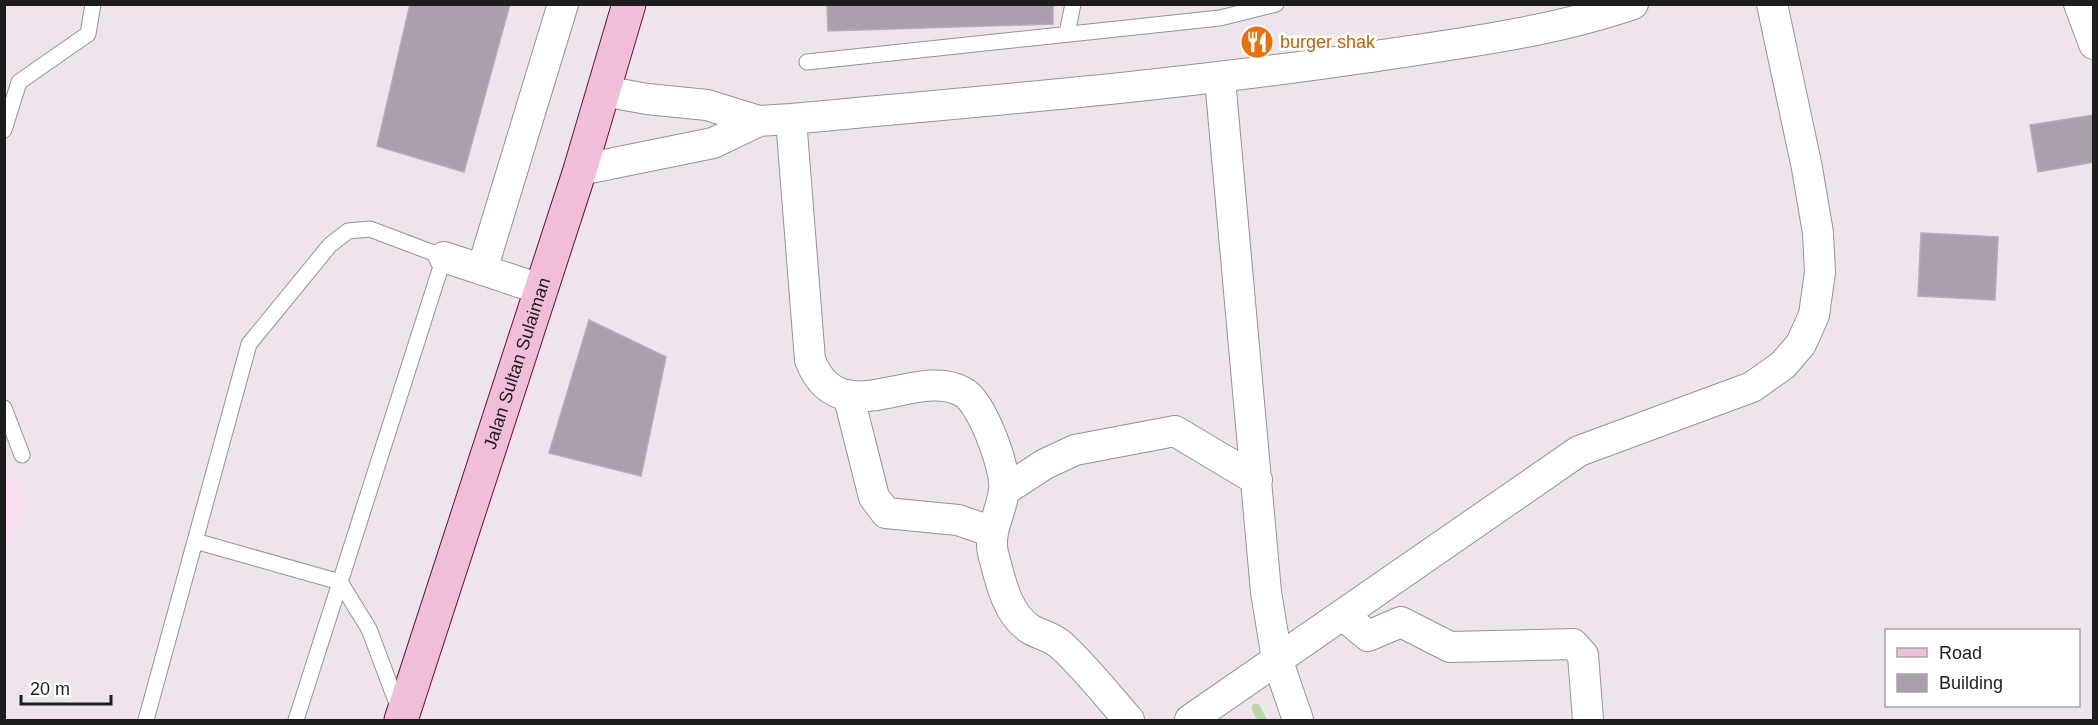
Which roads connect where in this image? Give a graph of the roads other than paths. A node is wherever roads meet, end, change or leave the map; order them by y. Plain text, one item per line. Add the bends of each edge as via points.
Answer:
1 (93, 4) edge
2 (563, 4) edge
3 (629, 4) edge
4 (1073, 4) edge
5 (1276, 4) edge
6 (1633, 4) edge
7 (1772, 4) edge
8 (2079, 4) edge
9 (1067, 33) junction
10 (2094, 44) edge
11 (807, 62) dead end
12 (1220, 79) junction
13 (603, 91) junction
14 (791, 119) junction
15 (759, 121) junction
16 (4, 130) edge
17 (580, 170) junction
18 (444, 257) junction
19 (482, 270) junction
20 (540, 288) junction
21 (849, 398) junction
22 (4, 408) edge
23 (22, 455) dead end
24 (1257, 480) junction
25 (1005, 490) junction
26 (993, 532) junction
27 (195, 541) junction
28 (340, 582) junction
29 (1343, 615) junction
30 (1277, 660) junction
31 (402, 719) edge
32 (146, 720) edge
33 (297, 720) edge
34 (1129, 720) edge
35 (1190, 720) edge
36 (1298, 720) edge
37 (1588, 720) edge

1 - 16 lane via 88,34 19,82
2 - 19 street
3 - 13 street, Jalan Sultan Sulaiman
4 - 9 lane
5 - 9 lane via 1220,18
6 - 12 street via 1525,34
7 - 29 street via 1818,233 1820,272 1814,315 1801,344 1783,365 1752,387 1579,451
8 - 10 street
9 - 11 lane
12 - 14 street
12 - 24 street
13 - 15 street via 707,105
13 - 17 street, Jalan Sultan Sulaiman
14 - 15 street
14 - 21 street via 810,360 817,379
15 - 17 street via 713,143
17 - 20 street, Jalan Sultan Sulaiman
18 - 19 street
18 - 27 lane via 370,229 348,231 330,245 249,344
18 - 28 lane
19 - 20 street
20 - 31 street, Jalan Sultan Sulaiman
21 - 25 street via 936,386 964,392 978,408 1004,469
21 - 26 street via 874,497 886,513 958,520
22 - 23 lane
24 - 25 street via 1174,430 1075,450
24 - 30 street via 1266,592
25 - 26 street
26 - 34 street via 992,549 1009,606 1029,628 1059,643
27 - 28 lane
27 - 32 lane
28 - 31 lane via 369,628
28 - 33 lane
29 - 30 street
29 - 37 street via 1368,636 1401,622 1450,647 1573,644 1583,655
30 - 35 street
30 - 36 street

